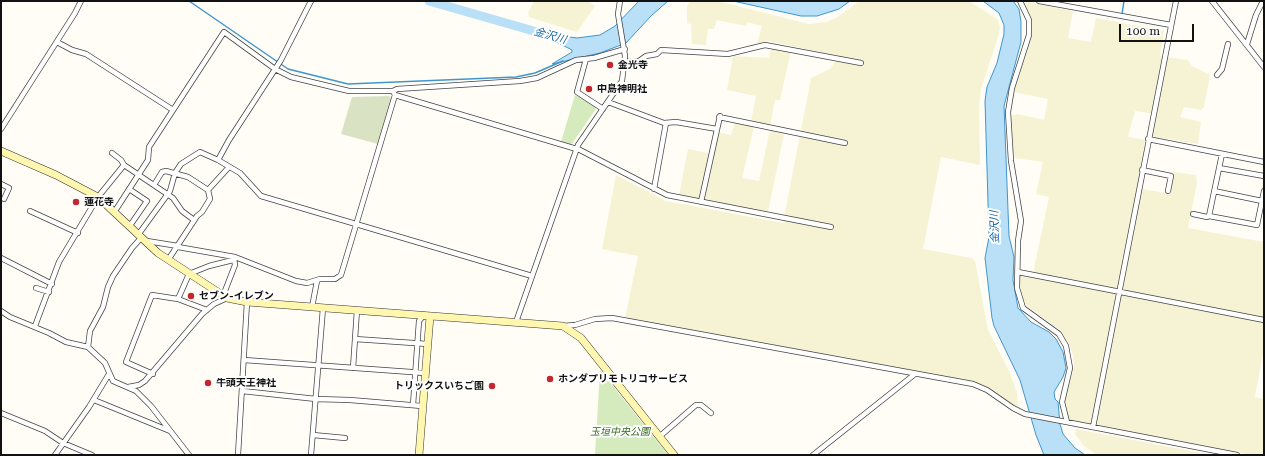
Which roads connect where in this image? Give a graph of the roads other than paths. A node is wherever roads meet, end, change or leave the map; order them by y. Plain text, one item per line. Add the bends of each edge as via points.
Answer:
1 (81, 1) edge
2 (310, 1) edge
3 (620, 1) edge
4 (1020, 1) edge
5 (1039, 1) edge
6 (1176, 1) edge
7 (1212, 1) edge
8 (1263, 1) edge
9 (1171, 25) junction
10 (57, 42) junction
11 (1228, 44) dead end
12 (1247, 44) junction
13 (625, 49) junction
14 (586, 59) junction
15 (625, 62) junction
16 (861, 63) dead end
17 (1264, 66) edge
18 (275, 69) junction
19 (1217, 75) dead end
20 (394, 93) junction
21 (608, 102) junction
22 (604, 109) junction
23 (173, 110) junction
24 (666, 124) junction
25 (1, 129) edge
26 (717, 129) junction
27 (1148, 139) junction
28 (846, 144) dead end
29 (577, 150) junction
30 (1, 151) edge
31 (112, 153) dead end
32 (1222, 154) junction
33 (218, 160) junction
34 (1264, 162) edge
35 (124, 165) junction
36 (229, 167) junction
37 (1219, 168) junction
38 (1142, 170) junction
39 (175, 173) junction
40 (139, 175) junction
41 (1264, 176) edge
42 (1, 184) edge
43 (154, 184) junction
44 (654, 188) junction
45 (129, 189) junction
46 (208, 190) junction
47 (1168, 191) dead end
48 (1214, 191) junction
49 (1264, 191) edge
50 (168, 194) junction
51 (98, 197) junction
52 (4, 199) dead end
53 (1262, 201) junction
54 (701, 202) junction
55 (30, 211) dead end
56 (115, 211) junction
57 (1193, 214) dead end
58 (1209, 216) junction
59 (194, 220) junction
60 (356, 224) junction
61 (129, 227) junction
62 (831, 227) dead end
63 (78, 233) junction
64 (141, 238) junction
65 (178, 246) junction
66 (1, 258) edge
67 (234, 259) junction
68 (168, 260) junction
69 (1018, 272) junction
70 (188, 274) junction
71 (532, 276) junction
72 (317, 281) junction
73 (52, 284) junction
74 (36, 288) dead end
75 (49, 292) junction
76 (1118, 292) junction
77 (225, 297) junction
78 (178, 299) junction
79 (247, 302) junction
80 (312, 307) junction
81 (323, 308) junction
82 (207, 310) junction
83 (357, 310) junction
84 (1, 311) edge
85 (427, 316) junction
86 (1264, 320) edge
87 (516, 322) junction
88 (35, 326) junction
89 (563, 326) junction
90 (355, 339) junction
91 (417, 344) junction
92 (428, 344) junction
93 (88, 347) junction
94 (244, 360) junction
95 (318, 365) junction
96 (353, 368) junction
97 (415, 372) junction
98 (425, 373) junction
99 (109, 374) junction
100 (153, 374) junction
101 (915, 374) junction
102 (126, 388) junction
103 (242, 391) junction
104 (316, 399) junction
105 (94, 400) junction
106 (413, 405) junction
107 (422, 406) junction
108 (1, 413) edge
109 (711, 413) dead end
110 (1066, 422) junction
111 (1093, 427) junction
112 (171, 432) junction
113 (313, 435) junction
114 (659, 437) junction
115 (345, 438) dead end
116 (63, 443) junction
117 (55, 455) edge
118 (92, 455) edge
119 (189, 455) edge
120 (238, 455) edge
121 (311, 455) edge
122 (419, 455) edge
123 (674, 455) edge
124 (813, 455) edge
125 (1237, 455) edge

1 - 10 street
2 - 18 street
3 - 13 street via 619,19
4 - 69 street via 1029,20 1029,35 1012,88 1008,112 1013,173 1021,209
5 - 9 street
6 - 9 street
7 - 12 street
8 - 12 street
9 - 27 street
10 - 23 street via 86,54
10 - 25 street
11 - 19 street via 1222,69
12 - 17 street
13 - 14 street
13 - 15 street
14 - 20 street via 571,62 537,78 398,89
14 - 22 street via 576,92
15 - 16 street via 639,61 646,56 658,54 661,50 728,54 765,45
15 - 21 street via 622,81
18 - 20 street via 291,77 341,90
18 - 23 street via 224,32
18 - 33 street via 228,140
20 - 29 street
20 - 60 street
21 - 22 street
21 - 24 street
22 - 29 street
23 - 40 street via 149,147 148,160
24 - 26 street via 676,122
24 - 44 street
26 - 28 street via 720,116
26 - 54 street
27 - 32 street
27 - 38 street
29 - 44 street
29 - 71 street
30 - 51 street
31 - 35 street
32 - 34 street
32 - 37 street
33 - 36 street
33 - 39 street via 205,152 197,152 181,164
35 - 40 street
35 - 51 street
36 - 46 street
36 - 60 street via 241,174 260,196
37 - 41 street
37 - 48 street
38 - 47 street via 1171,176
38 - 76 street
39 - 43 street via 162,172
39 - 46 street via 188,177
39 - 50 street
40 - 43 street
40 - 45 street
42 - 52 street via 9,188
43 - 50 street
44 - 54 street via 667,195
45 - 56 street
45 - 61 street via 148,201
46 - 59 street via 210,199
48 - 53 street
48 - 58 street
49 - 53 street
50 - 59 street via 182,211
50 - 64 street
51 - 56 street
51 - 63 street
53 - 58 street via 1257,225
54 - 62 street
55 - 63 street
56 - 61 street
57 - 58 street
59 - 65 street
60 - 71 street
60 - 72 street via 341,276
61 - 64 street
63 - 73 street via 59,262
64 - 65 street
64 - 68 street
64 - 93 street via 113,276 103,307 90,331
65 - 67 street
65 - 68 street
66 - 73 street
67 - 70 street via 193,270
67 - 72 street via 296,281
67 - 77 street via 235,265
68 - 70 street
69 - 76 street
69 - 110 street via 1017,288 1023,308 1059,334 1068,352 1070,368 1062,402
70 - 77 street
70 - 78 street
71 - 87 street
72 - 80 street
73 - 75 street
74 - 75 street
75 - 88 street
76 - 86 street
76 - 111 street
77 - 79 street
77 - 82 street
78 - 82 street
78 - 100 street via 152,295 126,362
79 - 80 street
79 - 94 street
80 - 81 street
81 - 83 street
81 - 95 street
82 - 100 street
83 - 85 street
83 - 90 street
84 - 88 street
85 - 87 street
85 - 91 street via 419,321
85 - 92 street
87 - 89 street
88 - 93 street via 66,342
89 - 101 street via 612,318
89 - 114 street via 581,338
90 - 91 street
90 - 96 street
91 - 92 street
91 - 97 street
92 - 98 street
93 - 99 street via 105,363
94 - 95 street
94 - 103 street
95 - 96 street
95 - 104 street
96 - 97 street
97 - 98 street
97 - 106 street
98 - 107 street
99 - 102 street via 113,381
99 - 105 street
100 - 102 street via 139,385
101 - 110 street via 981,387 1025,414
101 - 124 street
102 - 112 street via 136,391
103 - 104 street
103 - 120 street
104 - 106 street
104 - 113 street
105 - 112 street
105 - 116 street
106 - 107 street
107 - 122 street
108 - 116 street via 44,431
109 - 114 street via 702,405 696,405
110 - 111 street
111 - 125 street
112 - 119 street
113 - 115 street
113 - 121 street
114 - 123 street
116 - 117 street
116 - 118 street

